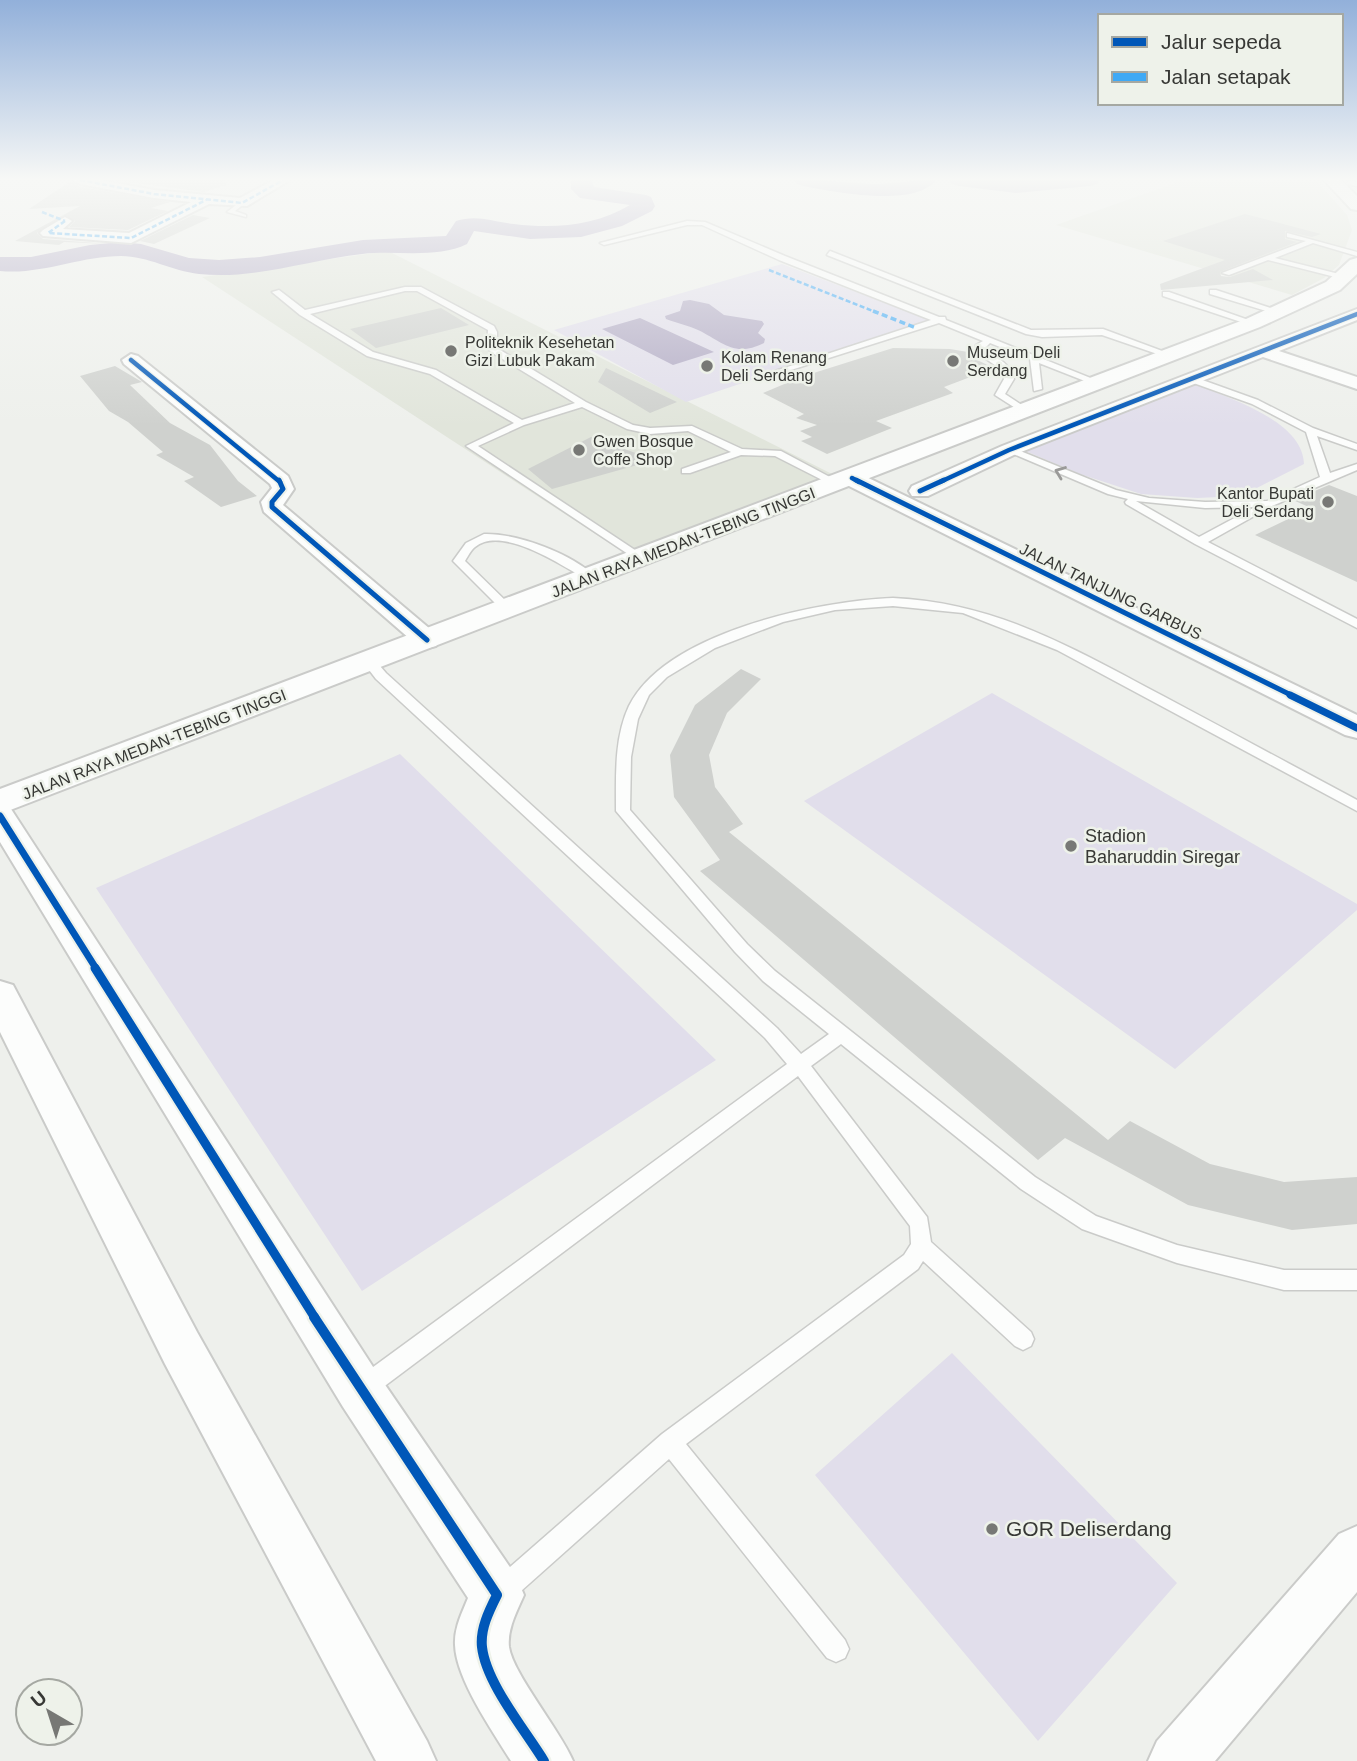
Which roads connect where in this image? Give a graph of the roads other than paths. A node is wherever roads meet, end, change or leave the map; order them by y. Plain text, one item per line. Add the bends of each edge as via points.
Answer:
1 (797, 262) edge
2 (853, 262) edge
3 (1256, 262) edge
4 (1288, 262) edge
5 (1226, 273) dead end
6 (1353, 276) edge
7 (276, 292) dead end
8 (1213, 292) dead end
9 (1166, 294) dead end
10 (972, 309) junction
11 (1279, 312) junction
12 (303, 313) junction
13 (961, 313) dead end
14 (1357, 314) edge
15 (950, 316) dead end
16 (939, 320) junction
17 (1253, 323) junction
18 (1292, 339) junction
19 (990, 340) junction
20 (1319, 348) dead end
21 (1262, 351) junction
22 (1169, 355) junction
23 (1034, 358) junction
24 (131, 360) dead end
25 (775, 374) dead end
26 (1191, 379) junction
27 (1098, 383) junction
28 (1357, 383) edge
29 (1031, 400) junction
30 (583, 404) junction
31 (521, 423) junction
32 (1310, 430) junction
33 (1357, 447) edge
34 (1009, 450) junction
35 (740, 452) junction
36 (1357, 467) edge
37 (686, 471) dead end
38 (1326, 478) junction
39 (865, 479) junction
40 (920, 491) junction
41 (1112, 492) junction
42 (1269, 504) junction
43 (1199, 542) junction
44 (641, 558) junction
45 (590, 577) junction
46 (508, 609) junction
47 (1357, 624) edge
48 (427, 640) junction
49 (375, 669) junction
50 (1357, 704) edge
51 (1357, 728) edge
52 (1355, 803) edge
53 (1, 816) edge
54 (0, 995) edge
55 (841, 1034) junction
56 (801, 1067) junction
57 (921, 1246) junction
58 (1357, 1280) edge
59 (1023, 1339) dead end
60 (360, 1390) junction
61 (670, 1442) junction
62 (1357, 1552) edge
63 (497, 1595) junction
64 (836, 1649) dead end
65 (407, 1761) edge
66 (544, 1761) edge
67 (1177, 1761) edge

1 - 16 lane
2 - 10 lane
3 - 5 lane
4 - 6 lane
6 - 11 main road, JALAN RAYA MEDAN-TEBING TINGGI
6 - 39 main road, JALAN RAYA MEDAN-TEBING TINGGI via 1297,317
7 - 12 lane
8 - 11 lane
9 - 17 lane
10 - 13 lane
10 - 22 lane via 1028,332 1103,332
11 - 17 main road, JALAN RAYA MEDAN-TEBING TINGGI
12 - 30 lane via 418,289 491,328 491,347
12 - 31 lane via 370,354 433,372
14 - 18 street
15 - 16 lane
16 - 19 lane
16 - 25 lane
17 - 22 main road, JALAN RAYA MEDAN-TEBING TINGGI
18 - 20 street
18 - 21 street
19 - 23 lane
19 - 29 lane via 979,351 1007,370 1009,379 1000,395
21 - 26 street
21 - 28 street
22 - 27 main road, JALAN RAYA MEDAN-TEBING TINGGI
23 - 27 lane
23 - 29 lane
24 - 48 street via 280,481 283,489 272,507
26 - 32 lane via 1255,402
26 - 34 street
27 - 29 main road, JALAN RAYA MEDAN-TEBING TINGGI
29 - 39 main road, JALAN RAYA MEDAN-TEBING TINGGI
30 - 31 lane
30 - 35 lane via 638,429 689,428
31 - 44 lane via 471,446
32 - 33 lane
32 - 38 lane
34 - 40 street
41 -> 34 lane
35 - 37 lane
35 - 39 lane via 777,453
36 - 38 lane
38 - 42 lane
39 - 40 main road, JALAN TANJUNG GARBUS
39 - 44 main road, JALAN RAYA MEDAN-TEBING TINGGI
39 - 49 main road, JALAN RAYA MEDAN-TEBING TINGGI
39 - 51 main road, JALAN TANJUNG GARBUS
40 - 50 main road, JALAN TANJUNG GARBUS
41 - 42 lane via 1205,505
41 - 43 lane
42 - 43 lane
43 - 47 lane
44 - 45 main road, JALAN RAYA MEDAN-TEBING TINGGI
45 - 46 main road, JALAN RAYA MEDAN-TEBING TINGGI
45 - 46 lane via 502,535 475,541 459,561
46 - 48 main road, JALAN RAYA MEDAN-TEBING TINGGI
48 - 49 main road, JALAN RAYA MEDAN-TEBING TINGGI
49 - 53 main road, JALAN RAYA MEDAN-TEBING TINGGI
49 - 56 lane via 733,997
52 - 55 lane via 1061,647 954,608 898,601 838,605 765,622 689,655 657,678 636,705 624,747 623,811 741,948
53 - 60 street
54 - 65 street via 181,1348
55 - 56 lane
55 - 58 lane via 1028,1183 1089,1223 1177,1254 1284,1280
56 - 57 lane via 920,1223
56 - 60 lane
57 - 59 lane
57 - 61 lane via 911,1262
60 - 63 street
61 - 63 lane
61 - 64 lane
62 - 67 street
63 - 66 street via 485,1618 482,1648

